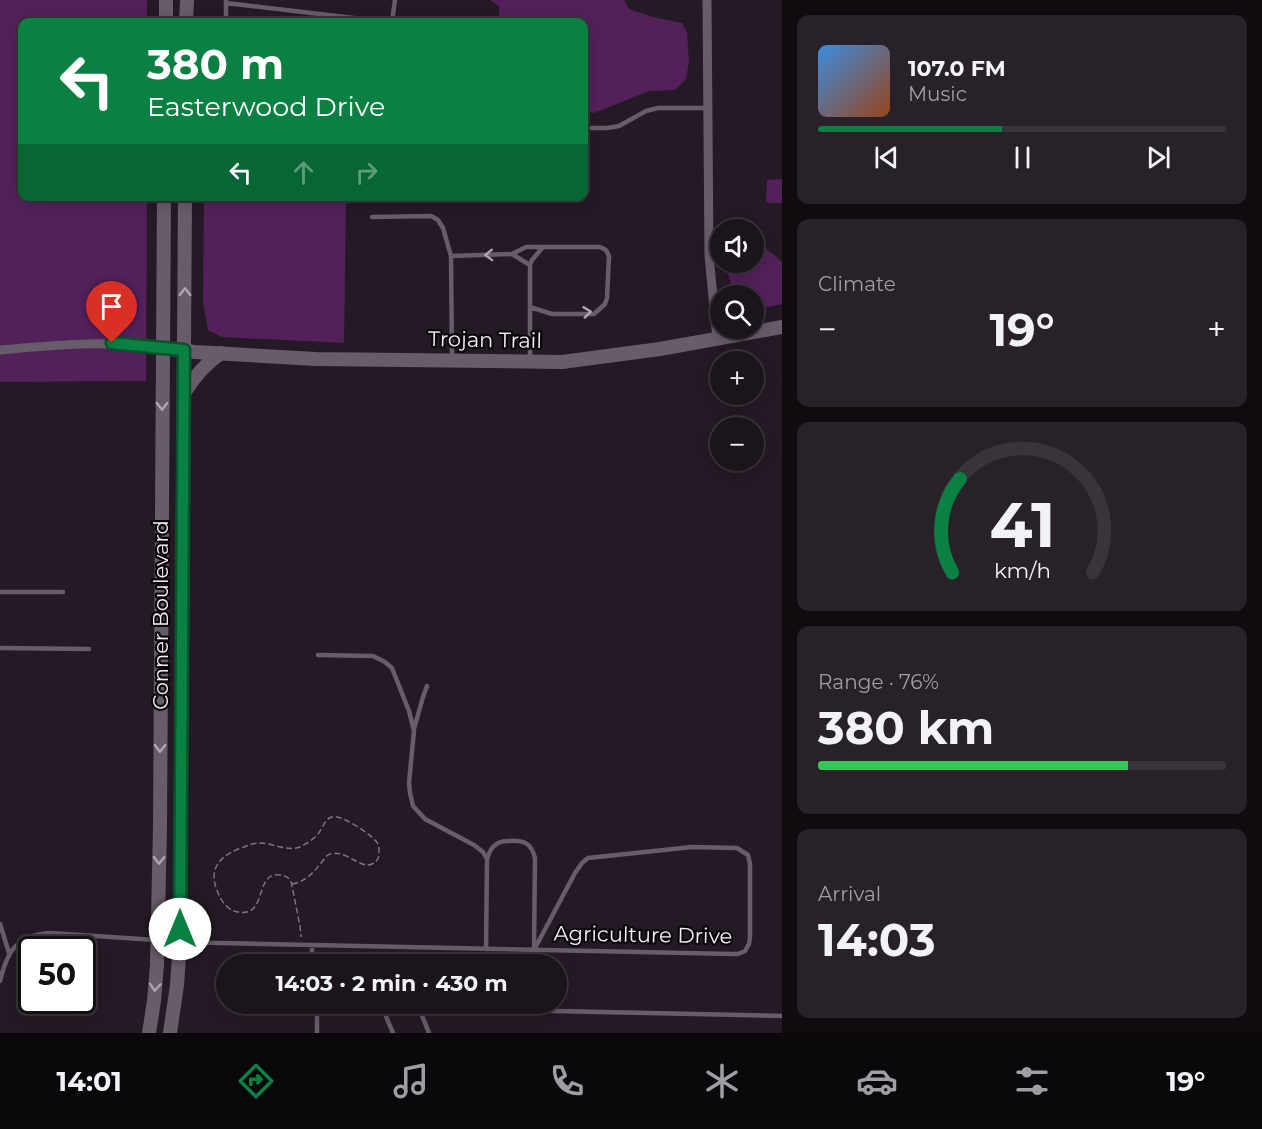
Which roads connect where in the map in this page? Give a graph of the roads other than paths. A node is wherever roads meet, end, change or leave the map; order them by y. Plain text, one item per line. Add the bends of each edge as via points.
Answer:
1 (166, 0) edge
2 (187, 0) edge
3 (395, 0) edge
4 (707, 0) edge
5 (226, 2) edge
6 (166, 18) edge
7 (186, 18) edge
8 (226, 18) edge
9 (345, 18) edge
10 (393, 18) edge
11 (707, 108) junction
12 (588, 128) edge
13 (164, 201) edge
14 (185, 201) edge
15 (372, 217) dead end
16 (543, 247) junction
17 (512, 254) junction
18 (451, 256) junction
19 (530, 265) junction
20 (712, 285) edge
21 (530, 307) junction
22 (782, 327) edge
23 (764, 330) edge
24 (717, 339) edge
25 (162, 348) junction
26 (0, 350) edge
27 (184, 350) junction
28 (221, 353) junction
29 (452, 360) junction
30 (531, 361) junction
31 (184, 393) junction
32 (0, 592) edge
33 (63, 592) dead end
34 (0, 648) edge
35 (89, 649) dead end
36 (318, 655) dead end
37 (427, 686) dead end
38 (414, 731) junction
39 (487, 859) junction
40 (0, 926) edge
41 (157, 940) junction
42 (180, 942) junction
43 (312, 945) junction
44 (486, 949) junction
45 (534, 950) junction
46 (9, 953) junction
47 (312, 954) edge
48 (0, 981) edge
49 (567, 1011) edge
50 (317, 1014) edge
51 (385, 1014) edge
52 (421, 1014) edge
53 (782, 1016) edge
54 (149, 1033) edge
55 (170, 1033) edge
56 (317, 1033) edge
57 (393, 1033) edge
58 (429, 1033) edge

1 - 6 main road
2 - 7 main road
3 - 10 lane
4 - 11 street
5 - 8 lane
5 - 9 lane
11 - 12 lane via 658,108 620,126
11 - 20 street
13 - 25 main road, Conner Boulevard
27 -> 14 main road, Conner Boulevard
15 - 18 lane via 431,216 443,228
16 - 17 lane via 526,247
16 - 19 lane
21 -> 16 lane via 552,314 594,314 607,298 606,250
17 -> 18 lane
17 - 19 lane
18 - 29 lane
19 - 21 lane
21 - 30 lane
22 - 23 main road, Trojan Trail
24 - 30 main road, Trojan Trail via 562,362
25 - 26 street via 112,343
25 - 27 main road, Trojan Trail
25 -> 41 main road, Conner Boulevard
27 - 28 main road, Trojan Trail
27 - 31 main road, Conner Boulevard
28 - 29 main road, Trojan Trail via 316,359
28 - 31 main road via 204,366
29 - 30 main road, Trojan Trail
31 - 42 main road, Conner Boulevard
32 - 33 lane
34 - 35 lane
36 - 38 lane via 373,656 392,668
37 - 38 lane
38 - 39 lane via 409,783 413,806 425,819 474,845
39 - 44 lane
39 - 45 lane via 495,844 502,842 524,842 533,851
40 - 46 lane
41 - 42 main road
41 - 46 lane via 38,934
41 -> 54 main road, Conner Boulevard
42 - 43 lane, Agriculture Drive
42 - 55 main road, Conner Boulevard
43 - 44 lane, Agriculture Drive
43 - 47 lane
44 - 45 lane, Agriculture Drive
45 - 45 lane, Agriculture Drive via 575,873 588,858 692,847 737,848 748,855 750,937 741,953
46 - 48 lane
49 - 53 lane
50 - 56 lane
51 - 57 lane
52 - 58 lane

